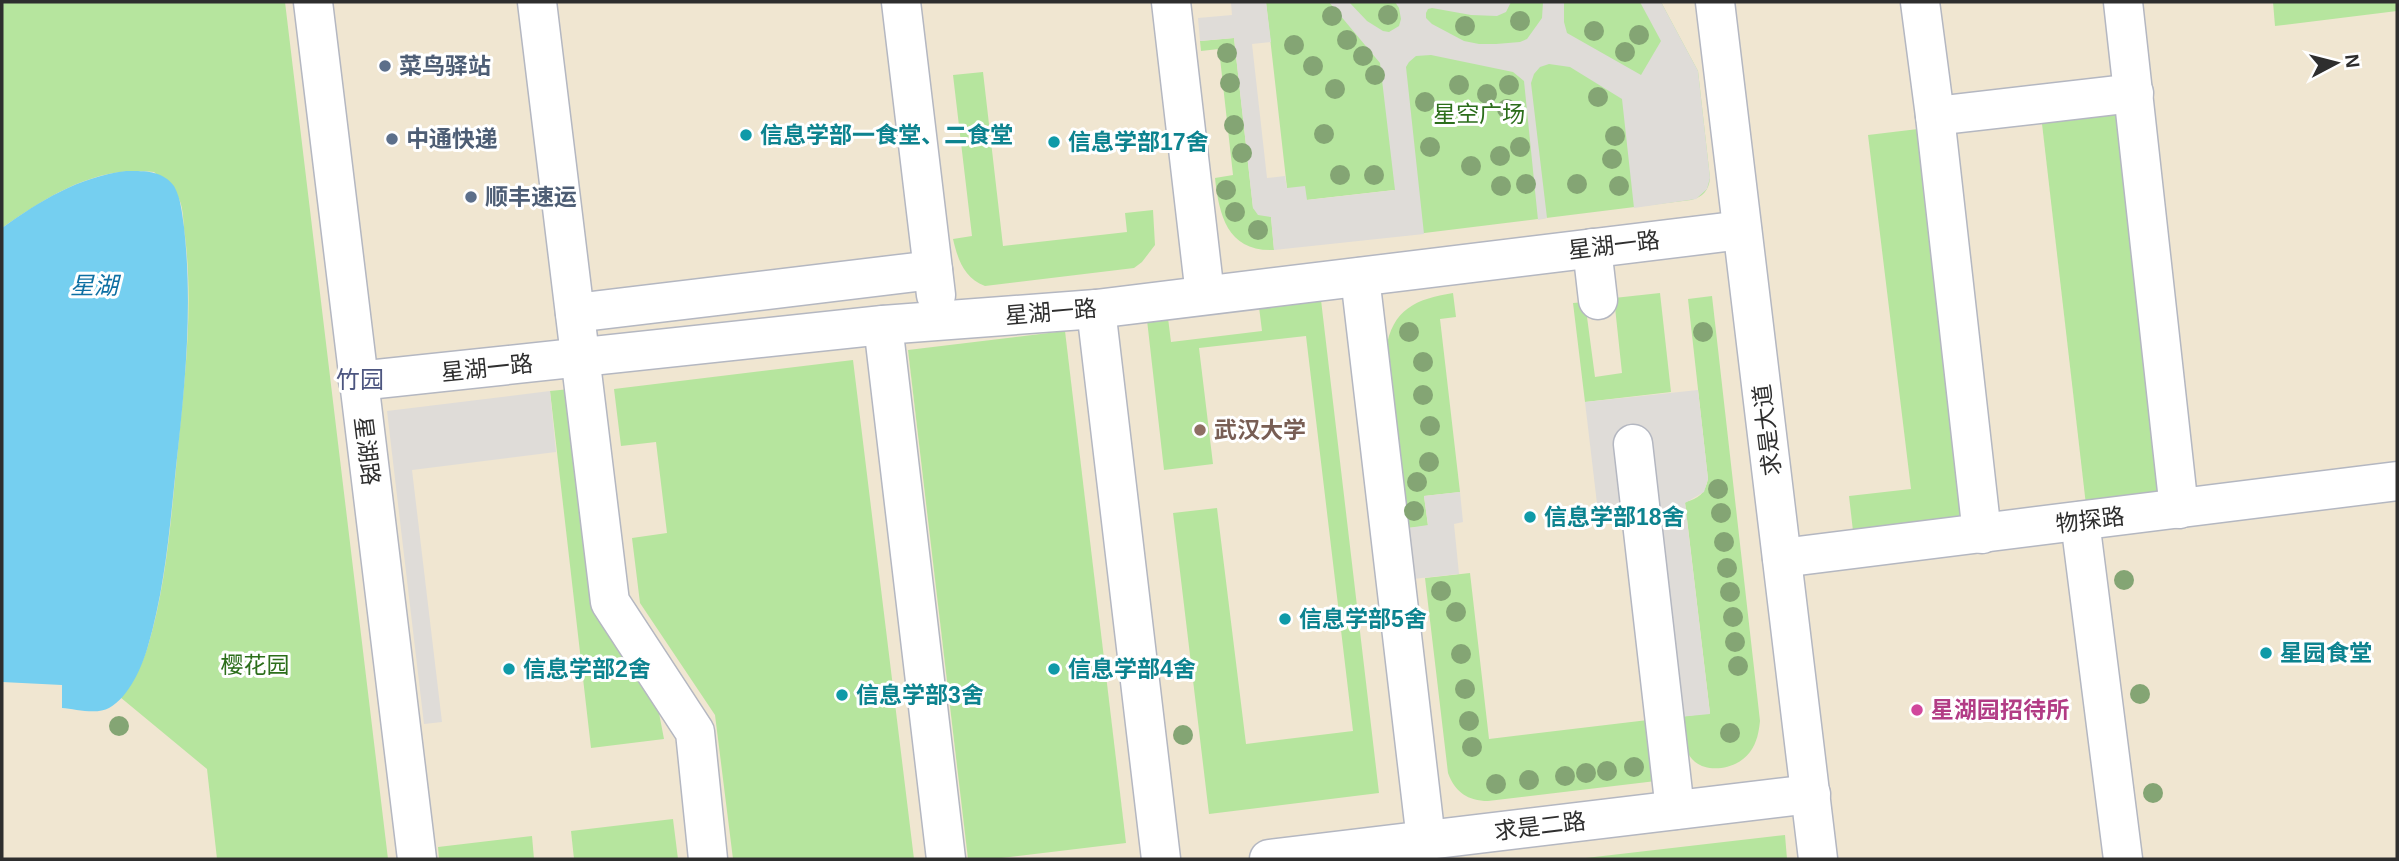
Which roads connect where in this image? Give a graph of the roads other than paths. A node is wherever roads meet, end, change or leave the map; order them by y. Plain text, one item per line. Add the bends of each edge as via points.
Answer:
1 (313, 2) edge
2 (537, 2) edge
3 (901, 2) edge
4 (1171, 2) edge
5 (1715, 2) edge
6 (1920, 2) edge
7 (2123, 2) edge
8 (2134, 93) junction
9 (1935, 116) junction
10 (1742, 230) junction
11 (1592, 248) junction
12 (933, 270) junction
13 (1360, 277) junction
14 (1205, 295) junction
15 (1598, 300) dead end
16 (1096, 309) junction
17 (575, 313) junction
18 (939, 321) junction
19 (883, 325) junction
20 (581, 358) junction
21 (358, 381) junction
22 (1633, 444) dead end
23 (2397, 481) edge
24 (2179, 509) junction
25 (2080, 521) junction
26 (1982, 534) junction
27 (1782, 558) junction
28 (1811, 794) junction
29 (1675, 810) junction
30 (1426, 840) junction
31 (417, 859) edge
32 (708, 859) edge
33 (946, 859) edge
34 (1161, 859) edge
35 (1269, 859) edge
36 (1818, 859) edge
37 (2123, 859) edge

1 - 21 street, 星湖路
2 - 17 street
3 - 12 street
4 - 14 street
5 - 10 street, 求是大道
6 - 9 street
7 - 8 street
8 - 9 street
8 - 24 street
9 - 26 street
10 - 11 street, 星湖一路
10 - 27 street, 求是大道
11 - 13 street, 星湖一路
11 - 15 street
12 - 17 street
12 - 18 street
13 - 14 street, 星湖一路
13 - 30 street
14 - 16 street, 星湖一路
16 - 18 street, 星湖一路
16 - 34 street
17 - 20 street
18 - 19 street, 星湖一路
19 - 20 street, 星湖一路
19 - 33 street
20 - 21 street, 星湖一路
20 - 32 street via 610,603 695,732
21 - 31 street, 星湖路
22 - 29 street
23 - 24 street, 物探路
24 - 25 street, 物探路
25 - 26 street, 物探路
25 - 37 street
26 - 27 street, 物探路
27 - 28 street, 求是大道
28 - 29 street, 求是二路
28 - 36 street, 求是大道
29 - 30 street, 求是二路
30 - 35 street, 求是二路

